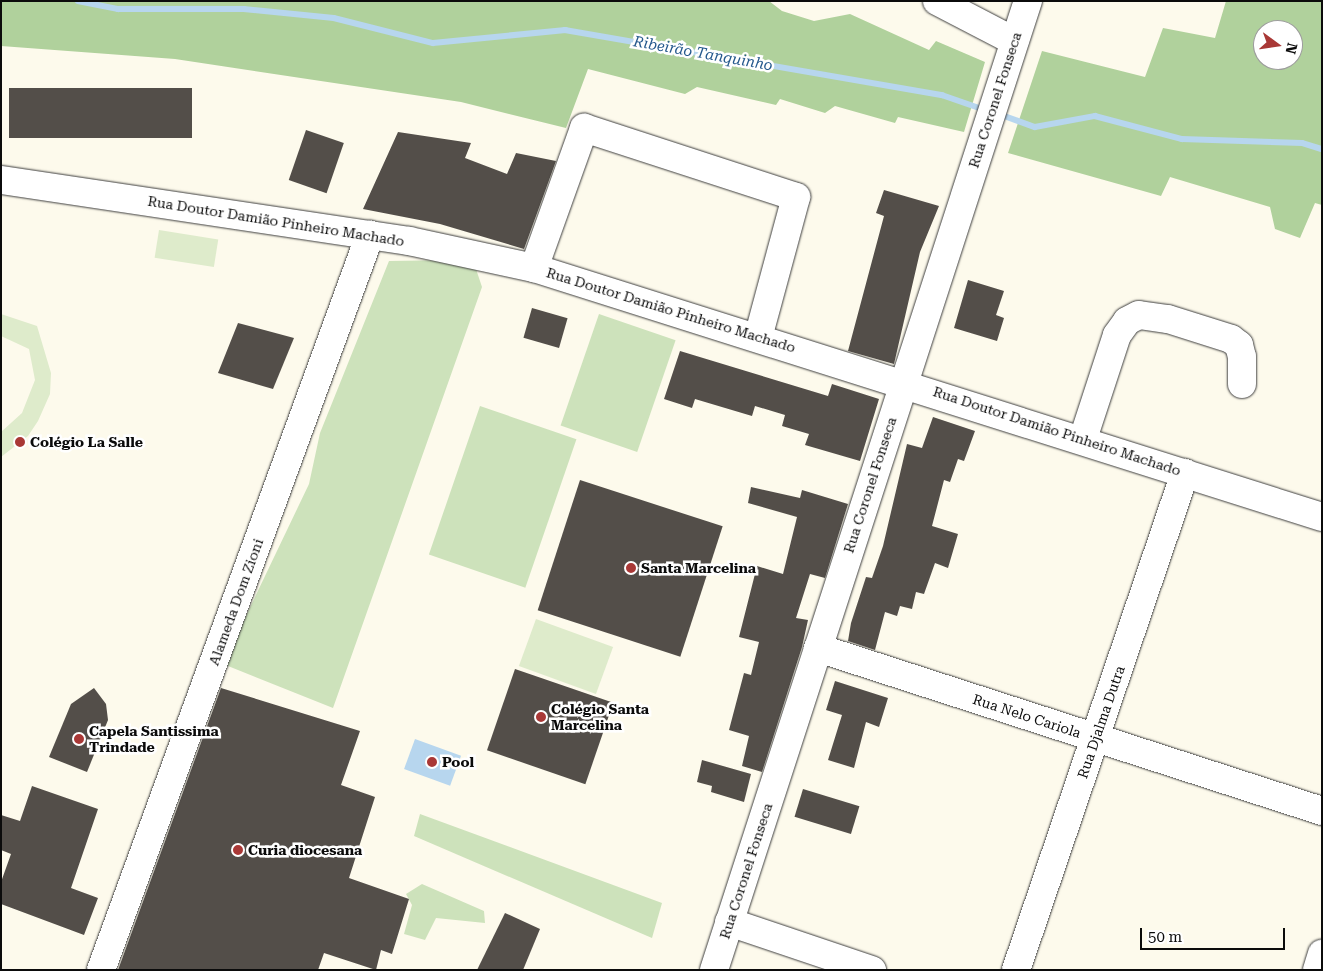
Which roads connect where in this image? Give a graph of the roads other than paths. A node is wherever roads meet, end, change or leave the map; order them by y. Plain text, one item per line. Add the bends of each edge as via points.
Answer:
1 (937, 1) edge
2 (1028, 1) edge
3 (1014, 41) junction
4 (1, 180) edge
5 (370, 235) junction
6 (534, 268) junction
7 (758, 338) junction
8 (904, 382) junction
9 (1242, 384) dead end
10 (1083, 439) junction
11 (1185, 473) junction
12 (1322, 517) edge
13 (818, 648) junction
14 (1096, 738) junction
15 (1322, 811) edge
16 (729, 922) junction
17 (1322, 954) edge
18 (102, 970) edge
19 (714, 970) edge
20 (872, 970) edge
21 (1016, 970) edge
22 (1317, 970) edge

1 - 3 street
2 - 3 street, Rua Coronel Fonseca
3 - 8 street, Rua Coronel Fonseca
4 - 5 street, Rua Doutor Damião Pinheiro Machado
5 - 6 street, Rua Doutor Damião Pinheiro Machado
5 - 18 street, Alameda Dom Zioni
6 - 7 street, Rua Doutor Damião Pinheiro Machado
6 - 7 street via 584,128 796,197
7 - 8 street, Rua Doutor Damião Pinheiro Machado
8 - 10 street, Rua Doutor Damião Pinheiro Machado
8 - 13 street, Rua Coronel Fonseca
9 - 10 street via 1242,357 1239,345 1231,339 1168,319 1139,315 1127,321 1117,335
10 - 11 street, Rua Doutor Damião Pinheiro Machado
11 - 12 street, Rua Doutor Damião Pinheiro Machado
11 - 14 street, Rua Djalma Dutra
13 - 14 street, Rua Nelo Cariola
13 - 16 street, Rua Coronel Fonseca
14 - 15 street, Rua Nelo Cariola
14 - 21 street, Rua Djalma Dutra
16 - 19 street, Rua Coronel Fonseca
16 - 20 street
17 - 22 street

